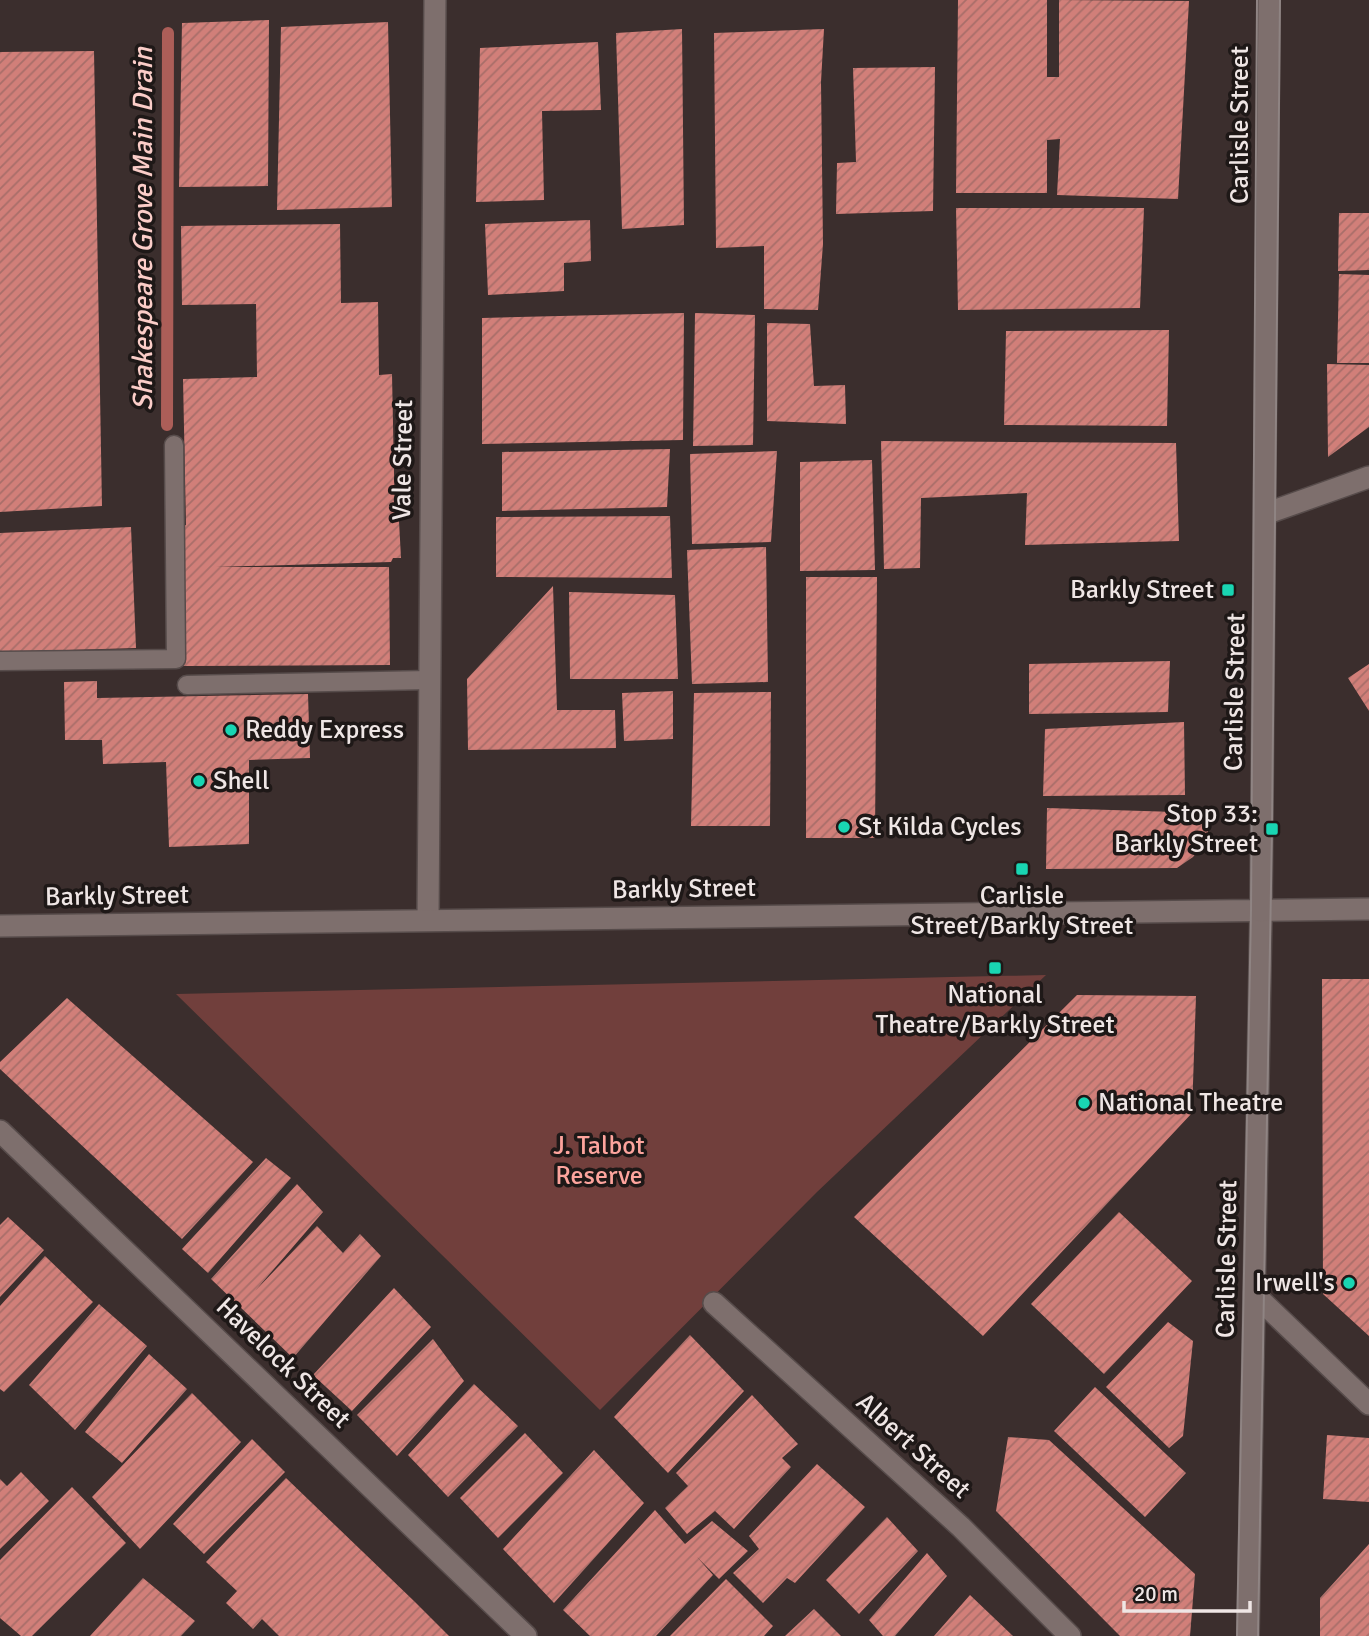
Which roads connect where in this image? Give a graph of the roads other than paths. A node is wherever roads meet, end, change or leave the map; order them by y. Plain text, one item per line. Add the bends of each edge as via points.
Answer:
1 (435, 0) edge
2 (1269, 0) edge
3 (174, 445) dead end
4 (1369, 477) edge
5 (1265, 514) junction
6 (0, 661) edge
7 (429, 680) junction
8 (187, 685) dead end
9 (1369, 909) edge
10 (1261, 911) junction
11 (428, 920) junction
12 (0, 926) edge
13 (0, 1132) edge
14 (1254, 1294) junction
15 (714, 1303) dead end
16 (1369, 1404) edge
17 (526, 1636) edge
18 (1070, 1636) edge
19 (1248, 1636) edge

1 - 7 street, Vale Street
2 - 5 street, Carlisle Street
3 - 6 lane via 176,659
4 - 5 street
5 - 10 street, Carlisle Street
7 - 8 lane
7 - 11 street, Vale Street
9 - 10 street, Barkly Street
10 - 11 street, Barkly Street
10 - 14 street, Carlisle Street
11 - 12 street, Barkly Street
13 - 17 street, Havelock Street
14 - 16 street
14 - 19 street, Carlisle Street
15 - 18 street, Albert Street via 961,1527

